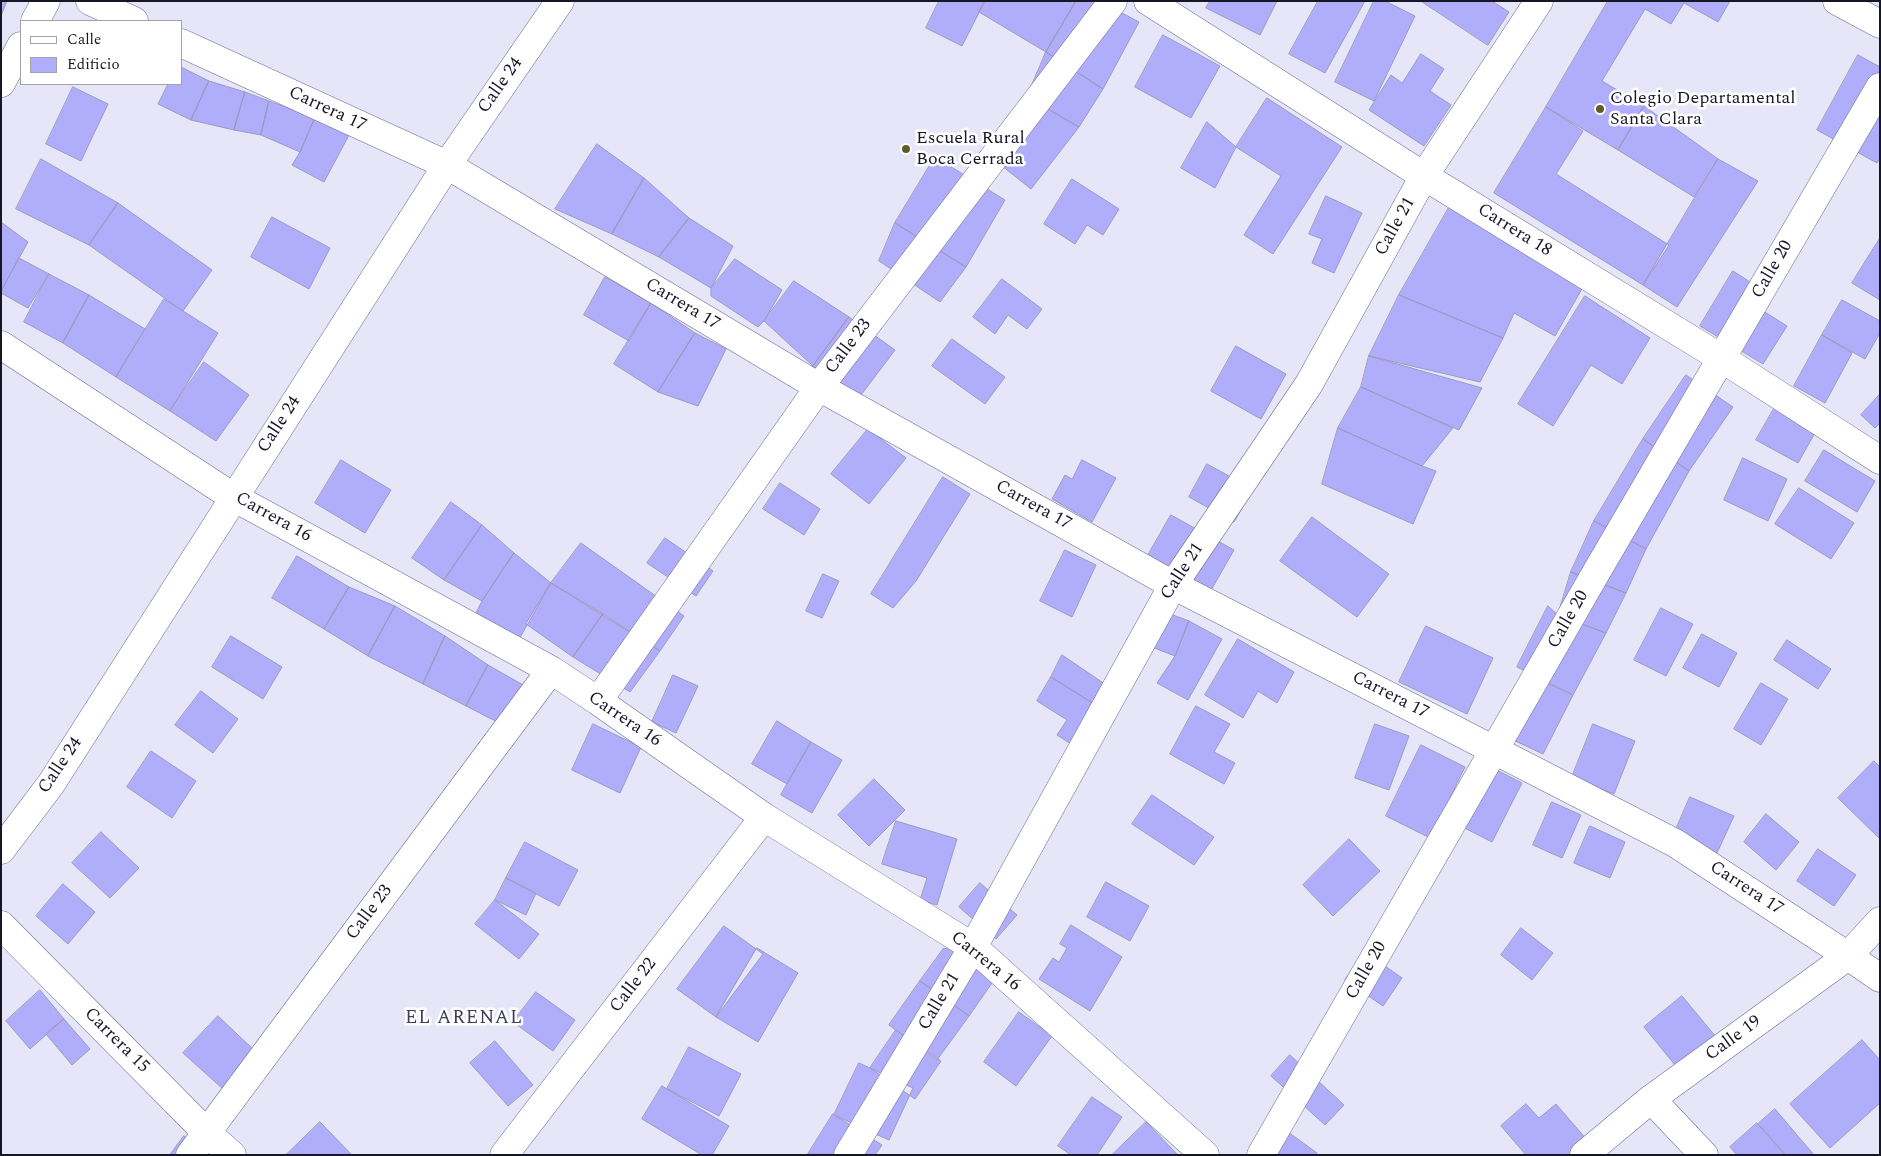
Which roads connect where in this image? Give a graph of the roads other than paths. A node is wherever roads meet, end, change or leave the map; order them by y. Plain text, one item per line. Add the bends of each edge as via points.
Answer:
1 (46, 1) edge
2 (90, 1) edge
3 (560, 1) edge
4 (1113, 1) edge
5 (1148, 1) edge
6 (1539, 1) edge
7 (1837, 1) edge
8 (36, 20) edge
9 (132, 20) edge
10 (1880, 24) edge
11 (182, 43) edge
12 (20, 48) edge
13 (1, 83) edge
14 (1880, 87) edge
15 (447, 165) junction
16 (1424, 176) junction
17 (1, 345) edge
18 (1721, 358) junction
19 (819, 386) junction
20 (1880, 460) edge
21 (233, 497) junction
22 (1173, 585) junction
23 (551, 670) junction
24 (598, 701) junction
25 (1495, 750) junction
26 (764, 817) junction
27 (1, 850) edge
28 (1880, 921) edge
29 (1, 925) edge
30 (973, 947) junction
31 (1848, 956) junction
32 (1880, 978) edge
33 (1651, 1099) junction
34 (206, 1132) junction
35 (190, 1155) edge
36 (232, 1155) edge
37 (504, 1155) edge
38 (848, 1155) edge
39 (1205, 1155) edge
40 (1261, 1155) edge
41 (1584, 1155) edge
42 (1704, 1155) edge

1 - 8 street
2 - 9 street
3 - 15 street, Calle 24
4 - 19 street, Calle 23
5 - 16 street, Carrera 18
6 - 16 street, Calle 21
7 - 10 street
11 - 15 street, Carrera 17
12 - 13 street
14 - 18 street, Calle 20
15 - 19 street, Carrera 17
15 - 21 street, Calle 24
16 - 18 street, Carrera 18
16 - 22 street, Calle 21 via 1309,384
17 - 21 street, Carrera 16
18 - 20 street, Carrera 18
18 - 25 street, Calle 20
19 - 22 street, Carrera 17
19 - 24 street, Calle 23
21 - 23 street, Carrera 16
21 - 27 street, Calle 24 via 51,784
22 - 25 street, Carrera 17
22 - 30 street, Calle 21
23 - 24 street, Carrera 16
23 - 34 street, Calle 23
24 - 26 street, Carrera 16
25 - 31 street, Carrera 17 via 1675,843
25 - 40 street, Calle 20
26 - 30 street, Carrera 16
26 - 37 street, Calle 22
28 - 31 street, Calle 19
29 - 34 street, Carrera 15
30 - 38 street, Calle 21
30 - 39 street, Carrera 16
31 - 32 street, Carrera 17
31 - 33 street, Calle 19
33 - 41 street, Calle 19
33 - 42 street
34 - 35 street, Calle 23
34 - 36 street, Carrera 15

